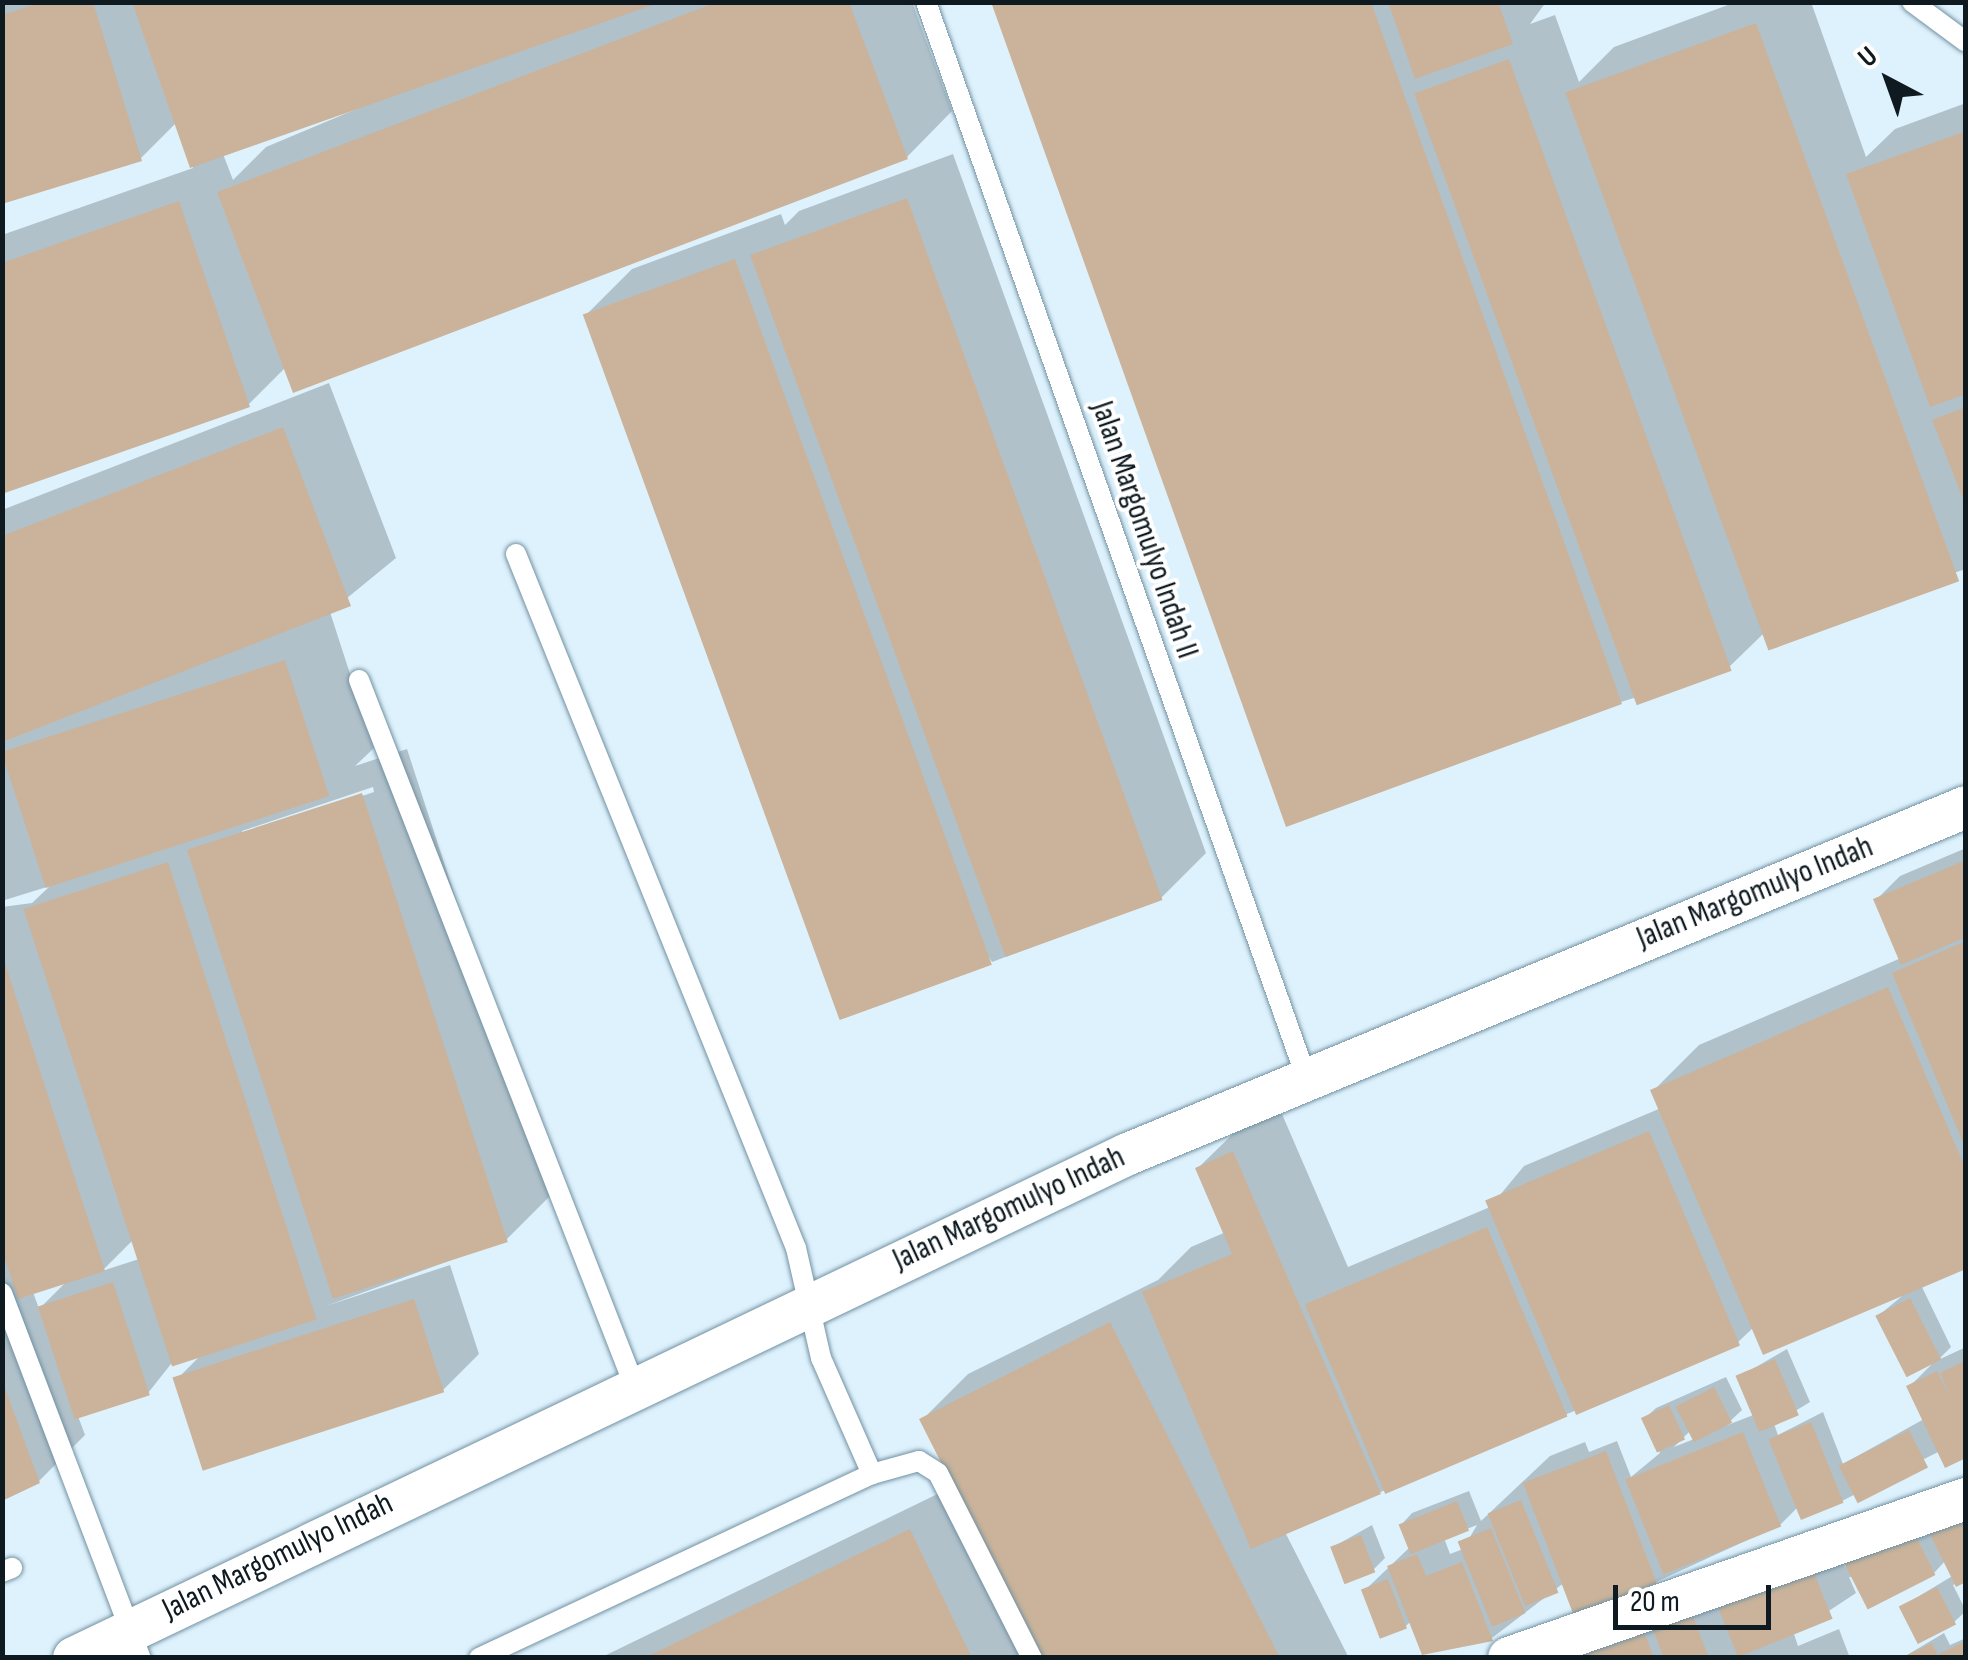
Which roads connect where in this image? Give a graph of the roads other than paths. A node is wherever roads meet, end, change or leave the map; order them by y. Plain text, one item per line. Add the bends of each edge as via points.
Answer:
1 (926, 2) edge
2 (1912, 2) edge
3 (1966, 42) edge
4 (516, 554) dead end
5 (359, 680) dead end
6 (1966, 807) edge
7 (1306, 1077) junction
8 (2, 1293) edge
9 (812, 1299) junction
10 (634, 1385) junction
11 (872, 1474) junction
12 (1966, 1498) edge
13 (134, 1644) edge
14 (74, 1658) edge
15 (479, 1658) edge
16 (1032, 1658) edge
17 (1509, 1658) edge

1 - 7 lane, Jalan Margomulyo Indah II
2 - 3 lane
4 - 9 lane
5 - 10 lane
6 - 7 street, Jalan Margomulyo Indah
7 - 9 street, Jalan Margomulyo Indah
8 - 13 lane
9 - 10 street, Jalan Margomulyo Indah
9 - 11 lane via 821,1358
10 - 13 street, Jalan Margomulyo Indah
11 - 15 lane
11 - 16 lane via 919,1461 938,1473
12 - 17 street
13 - 14 street, Jalan Margomulyo Indah

